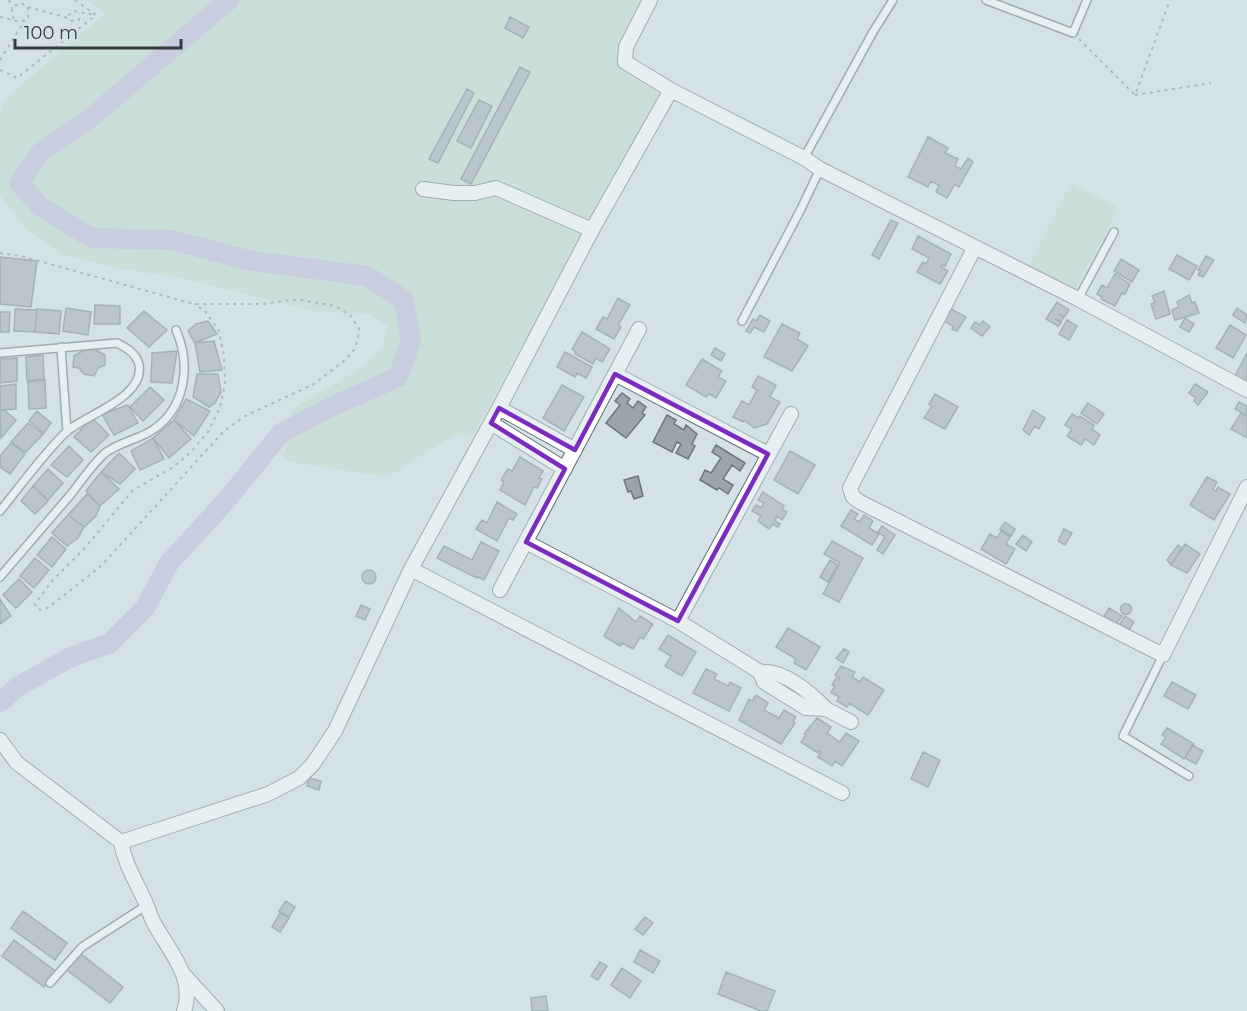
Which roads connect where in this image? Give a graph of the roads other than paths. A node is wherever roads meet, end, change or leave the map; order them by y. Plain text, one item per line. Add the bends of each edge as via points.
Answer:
1 (650, 0) edge
2 (893, 0) edge
3 (986, 0) edge
4 (1088, 0) edge
5 (671, 90) junction
6 (804, 158) junction
7 (820, 169) junction
8 (423, 189) dead end
9 (592, 230) junction
10 (1114, 232) dead end
11 (975, 247) junction
12 (1078, 299) junction
13 (742, 321) dead end
14 (639, 329) dead end
15 (176, 330) dead end
16 (62, 347) junction
17 (0, 353) edge
18 (615, 374) junction
19 (1247, 390) edge
20 (499, 408) junction
21 (791, 414) dead end
22 (490, 423) junction
23 (67, 432) junction
24 (575, 450) junction
25 (768, 454) junction
26 (565, 469) junction
27 (1247, 488) edge
28 (0, 511) edge
29 (526, 542) junction
30 (411, 569) junction
31 (0, 577) edge
32 (500, 590) dead end
33 (678, 621) junction
34 (1163, 655) junction
35 (851, 722) dead end
36 (0, 740) edge
37 (1189, 776) dead end
38 (842, 793) dead end
39 (121, 842) junction
40 (147, 905) junction
41 (183, 973) junction
42 (50, 983) dead end
43 (183, 1011) edge
44 (217, 1011) edge

1 - 5 street via 626,46 625,62
2 - 6 lane
3 - 4 lane via 1073,33
5 - 6 street
5 - 9 street
6 - 7 street
7 - 11 street
7 - 13 lane
8 - 9 street via 475,193 496,188
9 - 20 street
10 - 12 lane
11 - 12 street
11 - 34 street via 850,489 853,497
12 - 19 street
14 - 18 street
15 - 31 lane via 184,350 185,371 174,408 153,430 105,453
16 - 17 lane
16 - 23 lane
16 - 23 lane via 117,344 134,353 140,369 136,385 127,394
18 - 24 street
18 - 25 street
20 - 22 street
20 - 24 street
21 - 25 street
22 - 26 street
22 - 30 street
23 - 28 lane
24 - 26 street
25 - 33 street
26 - 29 street
27 - 34 street
29 - 32 street
29 - 33 street
30 - 38 street
30 - 39 street via 335,731 299,778 234,806
33 - 35 street via 760,672 764,682 806,708 826,709
34 - 37 lane via 1123,736
36 - 39 street via 17,763
39 - 40 street via 128,867
40 - 41 street
40 - 42 lane via 82,947
41 - 43 street via 187,1002
41 - 44 street

